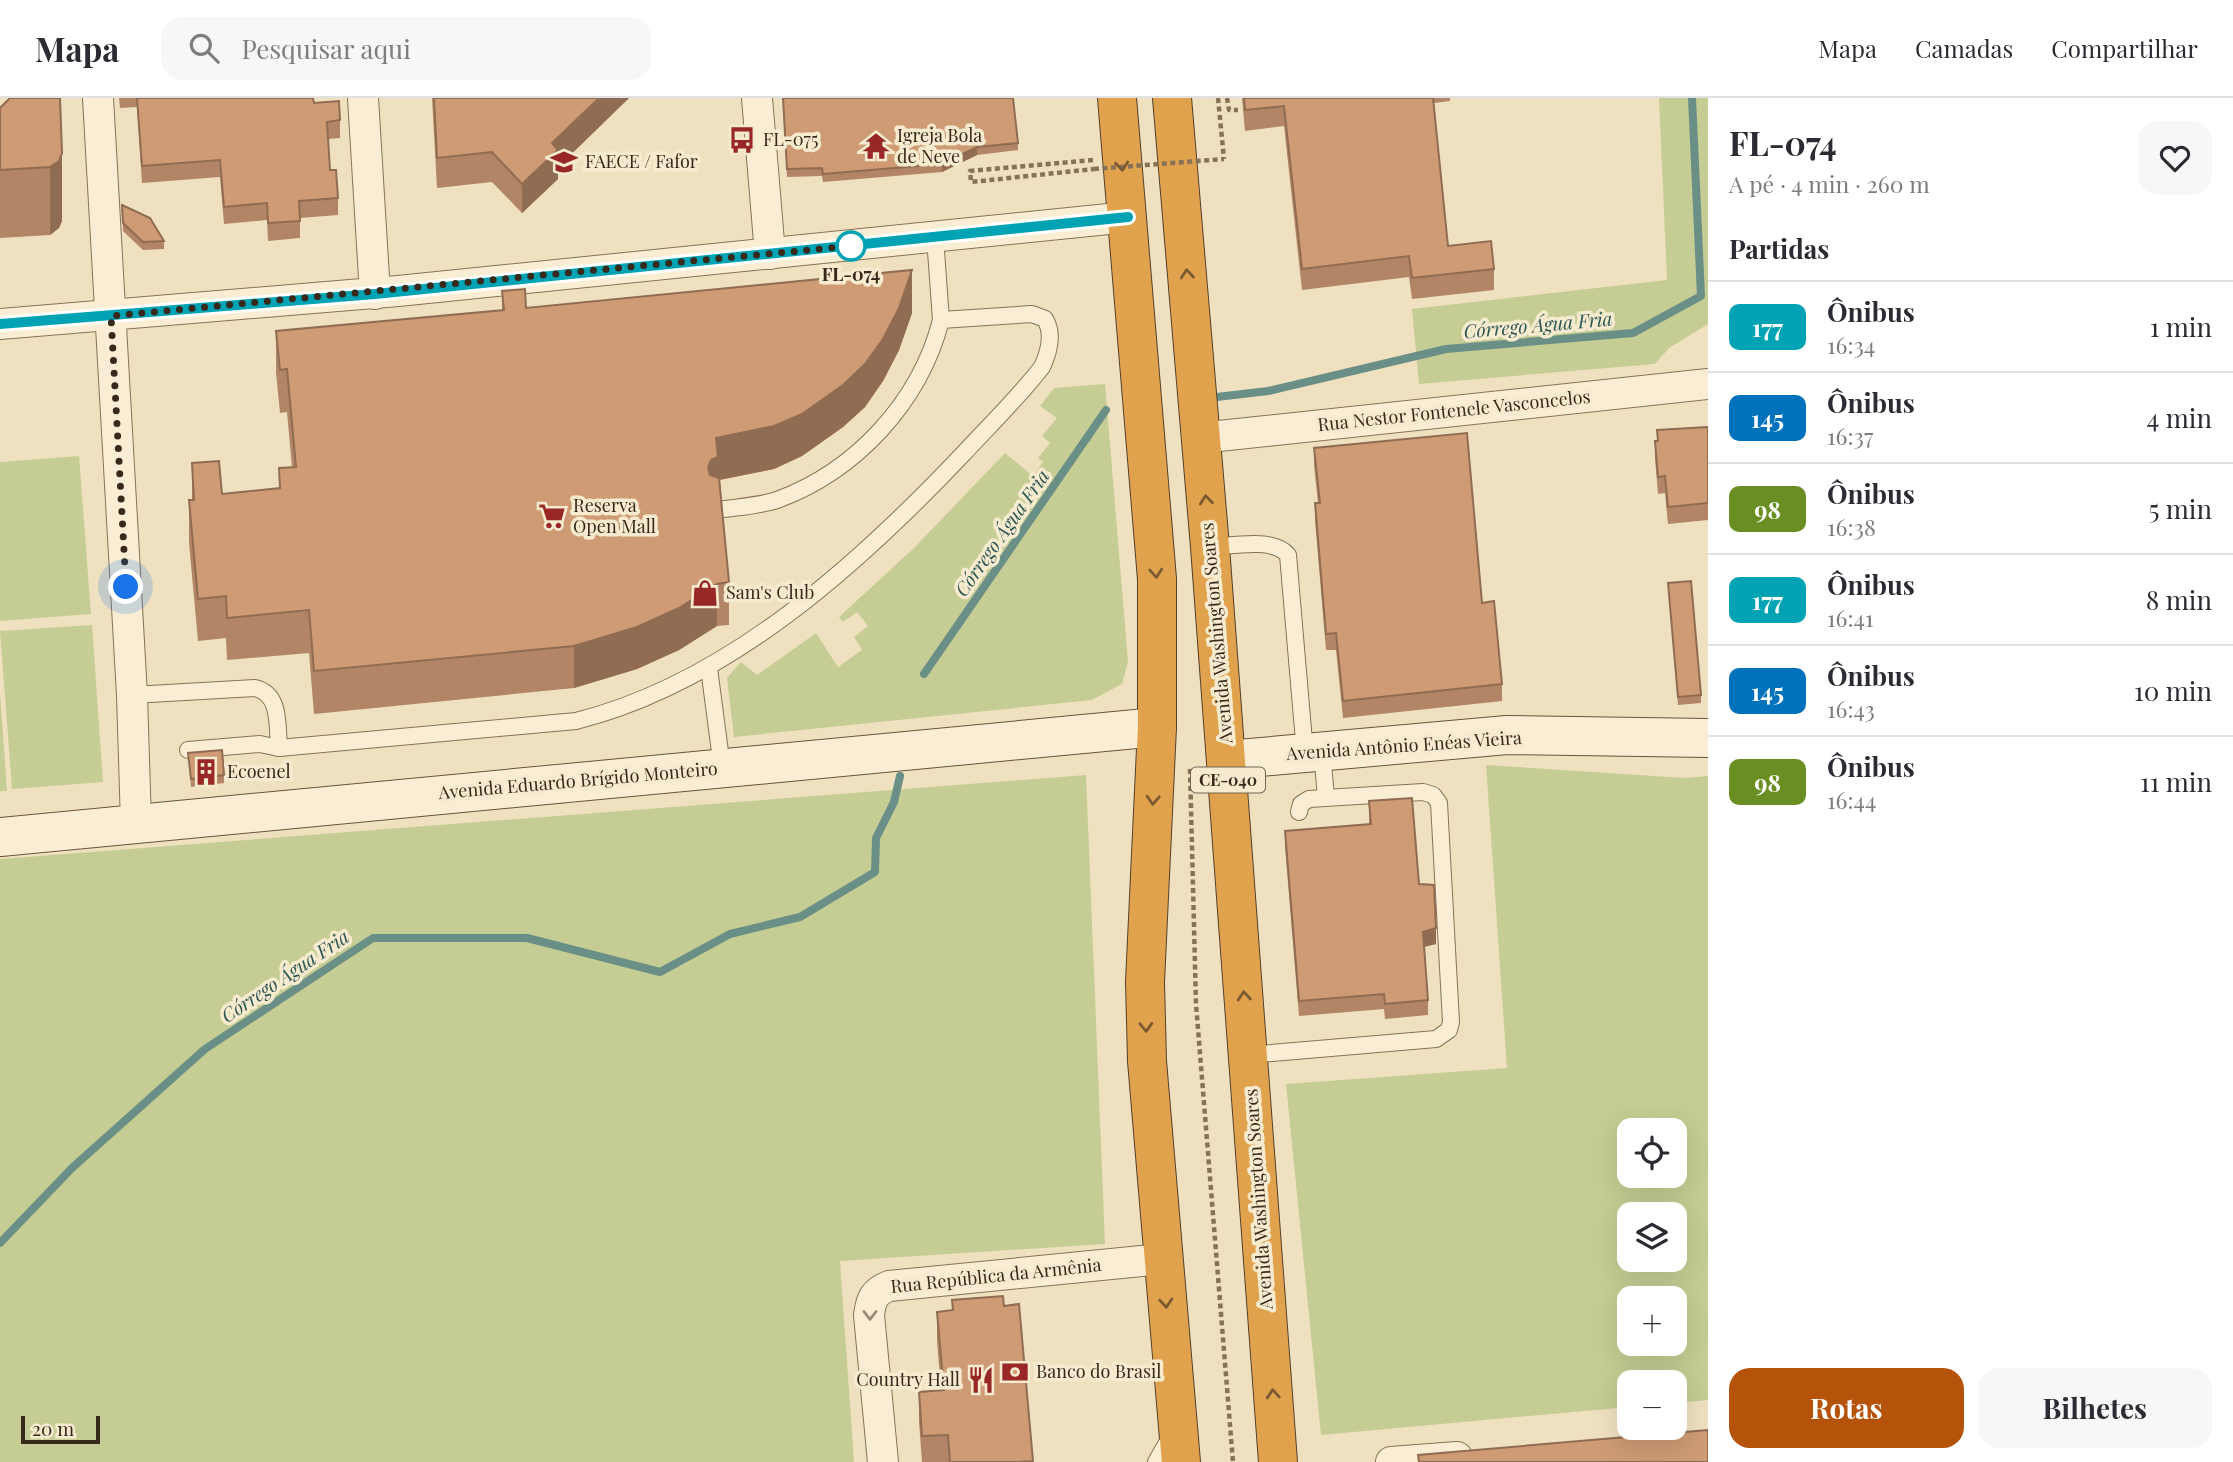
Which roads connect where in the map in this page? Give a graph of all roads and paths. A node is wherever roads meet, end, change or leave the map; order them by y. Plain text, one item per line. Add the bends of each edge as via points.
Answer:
1 (98, 98) edge
2 (363, 98) edge
3 (757, 98) edge
4 (1117, 98) edge
5 (1172, 98) edge
6 (1218, 98) edge
7 (1227, 98) edge
8 (1238, 110) dead end
9 (1130, 161) junction
10 (1128, 217) junction
11 (934, 237) junction
12 (770, 254) junction
13 (375, 294) junction
14 (111, 316) junction
15 (941, 320) junction
16 (0, 324) edge
17 (1708, 384) edge
18 (1199, 438) junction
19 (719, 510) edge
20 (1210, 547) junction
21 (709, 668) junction
22 (132, 695) junction
23 (1157, 727) junction
24 (1708, 738) edge
25 (279, 748) junction
26 (188, 750) edge
27 (1313, 752) junction
28 (1227, 760) junction
29 (1190, 764) dead end
30 (722, 767) junction
31 (1325, 798) junction
32 (1299, 812) dead end
33 (136, 823) junction
34 (0, 837) edge
35 (1248, 1055) junction
36 (1162, 1259) junction
37 (1179, 1444) edge
38 (1488, 1455) edge
39 (883, 1462) edge
40 (1156, 1462) edge
41 (1233, 1462) edge
42 (1278, 1462) edge
43 (1391, 1462) edge

1 - 14 street
2 - 13 street
3 - 12 street
4 - 9 highway
18 -> 5 highway, Avenida Washington Soares / CE-040
6 - 9 path, bridge via 1224,159
7 - 8 path via 1228,110
9 - 9 path via 970,171 971,182
9 -> 10 highway
10 - 11 street
10 -> 23 highway via 1157,579
11 - 12 street
11 - 15 lane
12 - 13 street
13 - 14 street
14 - 16 street
14 - 22 street
15 - 19 lane via 900,410 845,464 776,500
15 - 21 lane via 1039,315 1049,325 1049,352 1029,384 922,497 805,602
17 - 18 street, Rua Nestor Fontenele Vasconcelos
20 -> 18 highway, Avenida Washington Soares / CE-040
20 - 27 lane via 1271,545 1288,555
20 - 28 highway, Avenida Washington Soares / CE-040
21 - 25 lane via 576,721
21 - 30 lane
22 - 25 lane via 267,691 273,699
22 - 33 street
23 - 30 main road, Avenida Eduardo Brígido Monteiro
23 -> 36 highway via 1144,982
24 - 27 main road, Avenida Antônio Enéas Vieira via 1507,735
25 - 26 lane via 260,744
27 - 28 main road, Avenida Antônio Enéas Vieira
27 - 31 lane
35 -> 28 highway, Avenida Washington Soares / CE-040
29 - 41 path via 1196,1004
30 - 33 main road, Avenida Eduardo Brígido Monteiro
31 - 32 lane via 1309,799
31 - 35 lane via 1423,792 1438,803 1449,1030 1436,1039
33 - 34 main road, Avenida Eduardo Brígido Monteiro
42 -> 35 highway, Avenida Washington Soares / CE-040
36 -> 37 highway
36 -> 39 street, Rua República da Armênia via 880,1289 870,1301 869,1315
37 - 40 lane
38 - 43 street

